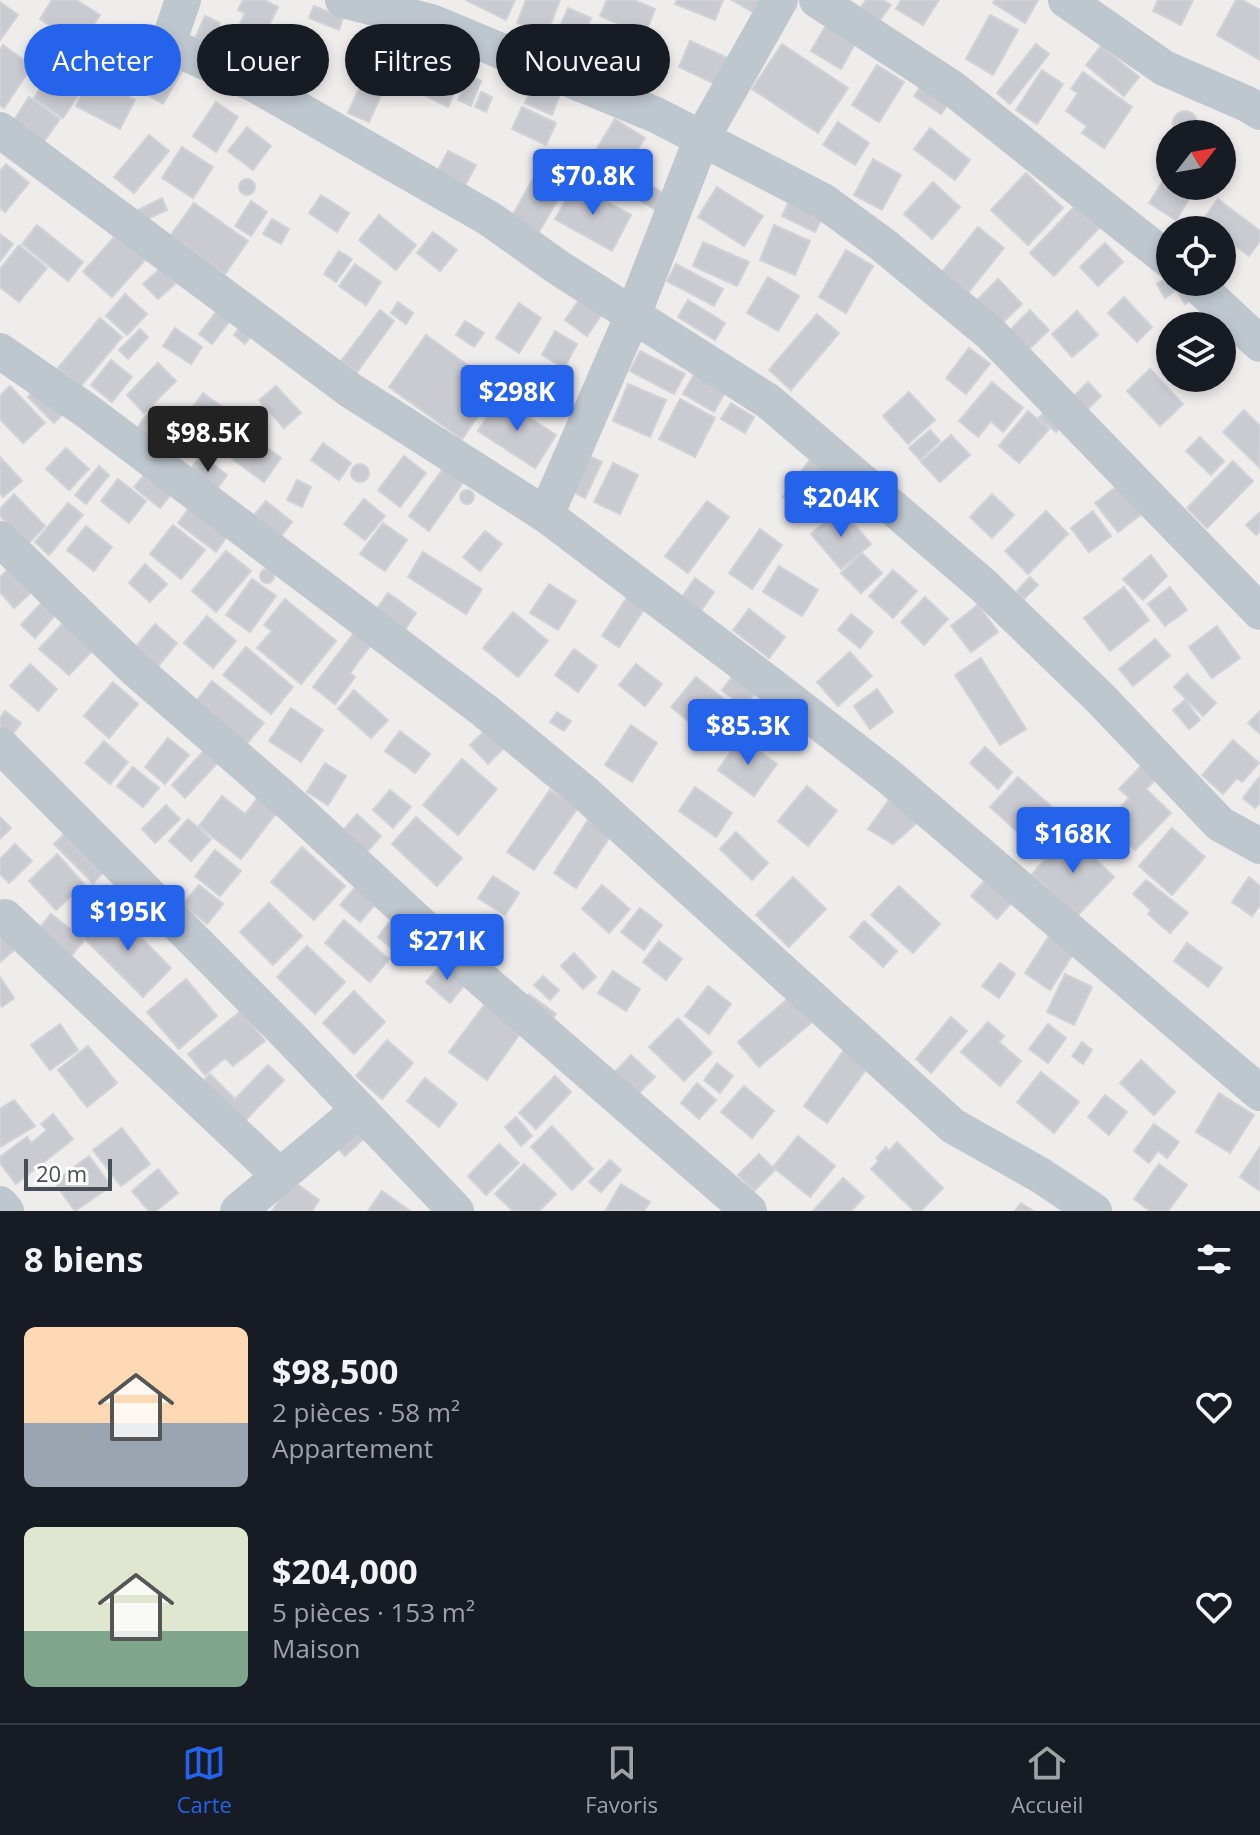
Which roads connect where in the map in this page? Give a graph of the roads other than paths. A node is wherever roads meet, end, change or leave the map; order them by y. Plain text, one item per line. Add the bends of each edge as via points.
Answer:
1 (183, 0) edge
2 (343, 0) edge
3 (780, 0) edge
4 (817, 0) edge
5 (1066, 0) edge
6 (1260, 112) edge
7 (0, 130) edge
8 (702, 138) junction
9 (1156, 250) edge
10 (1209, 296) edge
11 (633, 315) junction
12 (1260, 344) edge
13 (0, 351) edge
14 (546, 515) junction
15 (0, 539) edge
16 (1260, 612) edge
17 (0, 745) edge
18 (1260, 846) edge
19 (5, 917) dead end
20 (1260, 1093) edge
21 (359, 1110) junction
22 (280, 1176) junction
23 (0, 1204) edge
24 (6, 1211) edge
25 (238, 1211) edge
26 (456, 1211) edge
27 (749, 1211) edge
28 (1094, 1211) edge

1 - 11 street via 170,38 179,50 254,84 490,219
2 - 8 street via 431,22
3 - 8 street
4 - 9 street via 952,88
5 - 6 street via 1164,68
7 - 14 street via 350,390
8 - 11 street
8 - 16 street via 823,201 990,333
10 - 12 street
11 - 14 street
11 - 18 street via 768,401 983,585 1220,824
13 - 28 street via 496,720 586,794 953,1126
14 - 20 street via 888,776
15 - 27 street via 136,670
17 - 21 street
19 - 22 street
21 - 22 street
21 - 26 street
22 - 25 street
23 - 24 street

